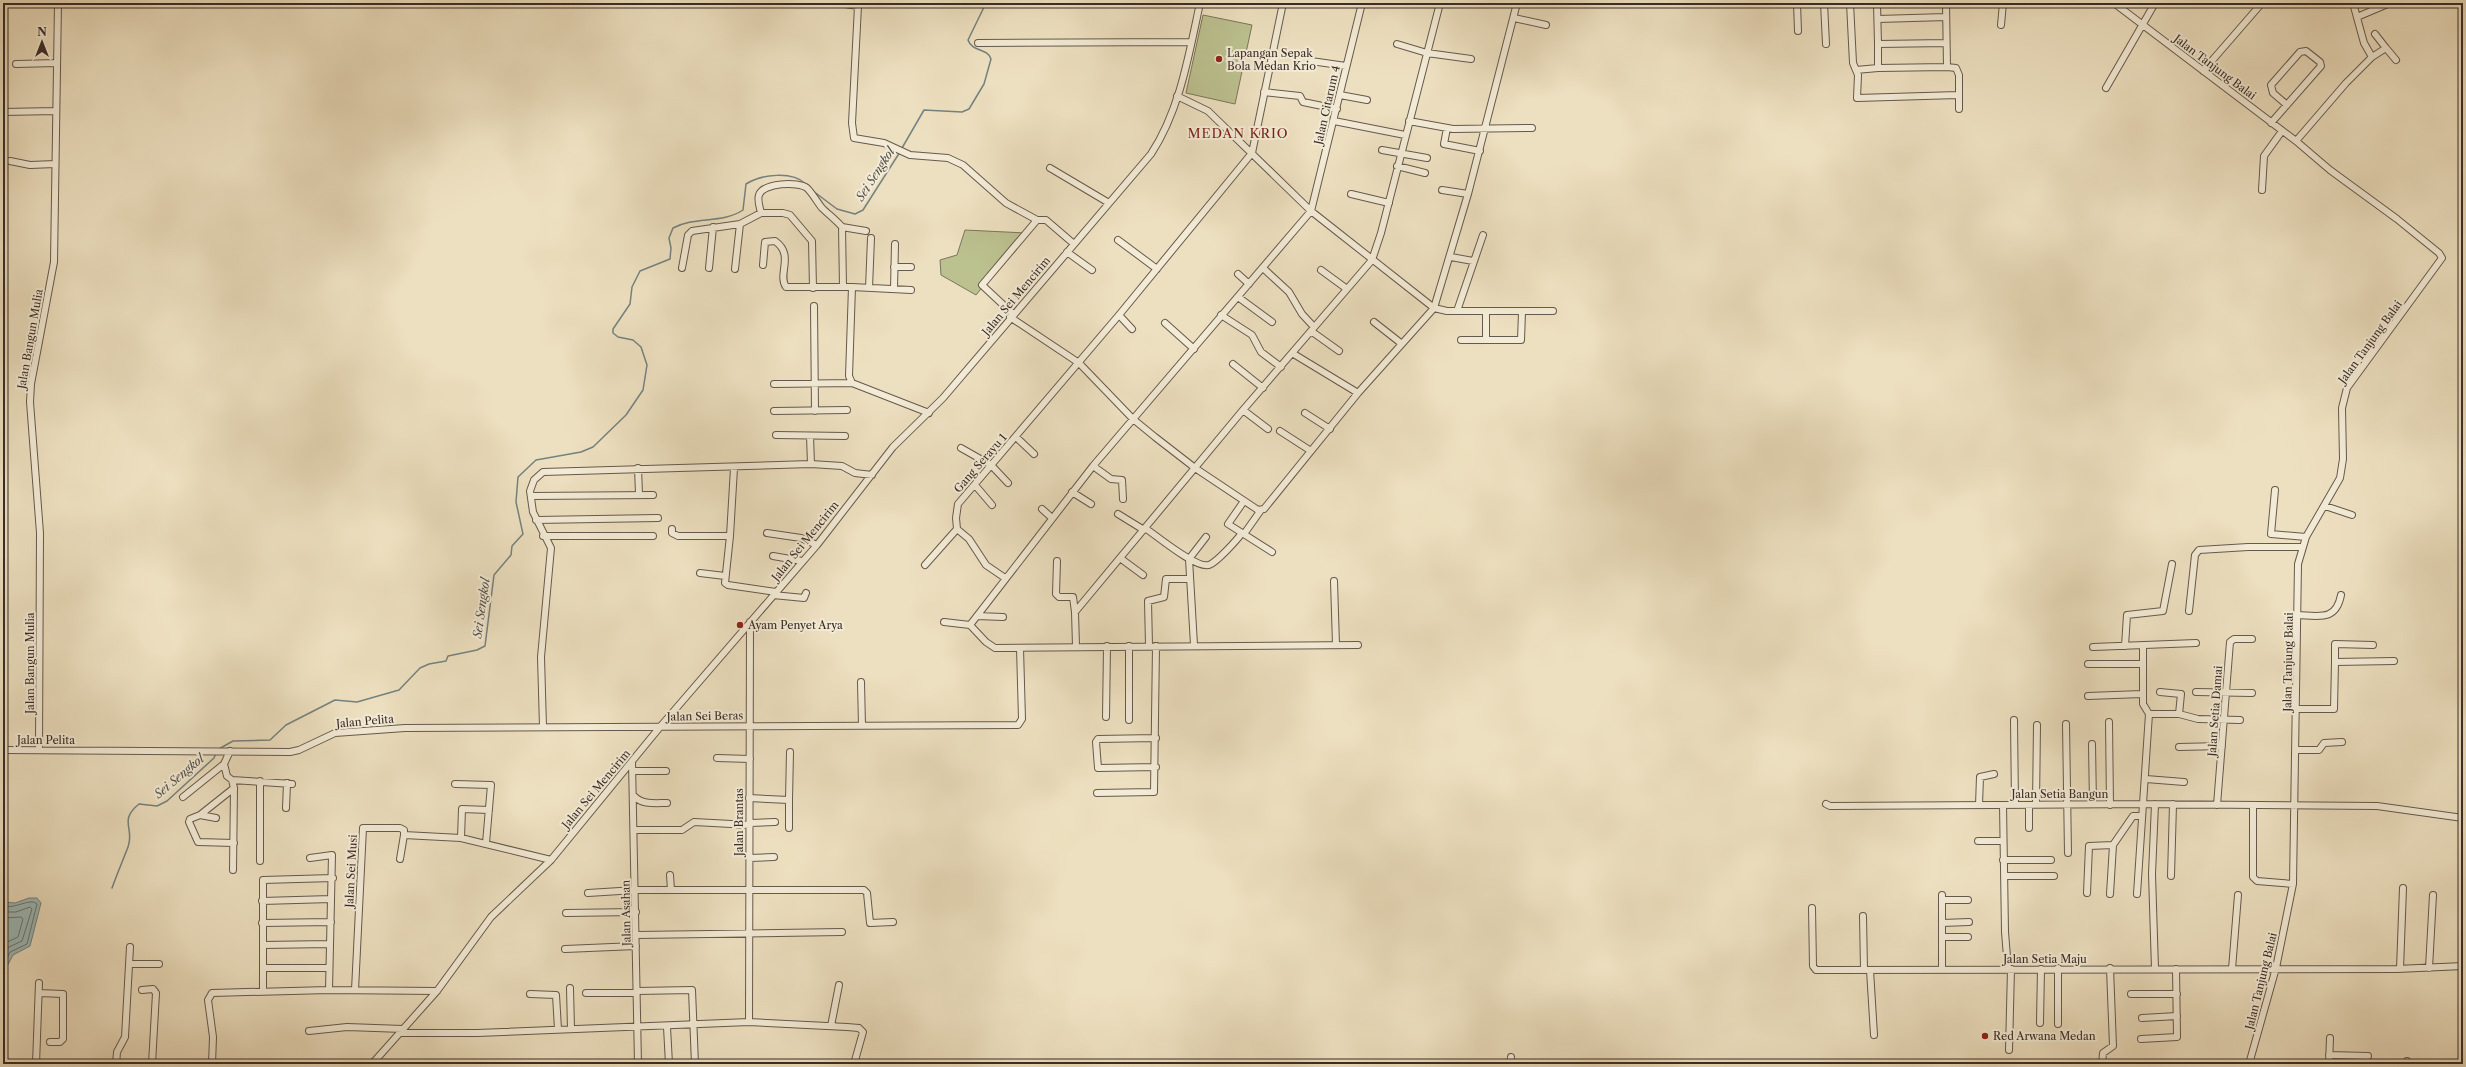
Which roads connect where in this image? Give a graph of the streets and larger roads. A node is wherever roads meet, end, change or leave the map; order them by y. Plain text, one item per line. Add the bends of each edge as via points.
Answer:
1 (58, 3) edge
2 (838, 3) edge
3 (1200, 3) edge
4 (1283, 3) edge
5 (1362, 3) edge
6 (1440, 3) edge
7 (1517, 3) edge
8 (1797, 3) edge
9 (1824, 3) edge
10 (1850, 3) edge
11 (1877, 3) edge
12 (1946, 3) edge
13 (2003, 3) edge
14 (2114, 3) edge
15 (2155, 3) edge
16 (2262, 3) edge
17 (2353, 3) edge
18 (2388, 4) edge
19 (1946, 17) junction
20 (2357, 17) junction
21 (1514, 18) junction
22 (1878, 19) junction
23 (1546, 25) dead end
24 (2001, 25) dead end
25 (2144, 25) junction
26 (1798, 31) dead end
27 (2375, 34) dead end
28 (978, 42) dead end
29 (1191, 42) junction
30 (1946, 43) junction
31 (1397, 44) dead end
32 (1826, 44) dead end
33 (1878, 44) junction
34 (2386, 48) junction
35 (1428, 54) junction
36 (2372, 57) junction
37 (1471, 59) dead end
38 (2396, 60) dead end
39 (1311, 61) dead end
40 (57, 63) junction
41 (16, 64) dead end
42 (1346, 66) junction
43 (1947, 67) junction
44 (1878, 68) junction
45 (1856, 70) junction
46 (2203, 70) junction
47 (2106, 88) dead end
48 (1264, 92) junction
49 (1340, 95) junction
50 (1958, 95) junction
51 (1177, 96) junction
52 (1857, 98) junction
53 (1367, 100) dead end
54 (2287, 105) junction
55 (1857, 106) dead end
56 (1337, 109) junction
57 (1959, 109) dead end
58 (56, 111) junction
59 (3, 112) edge
60 (1334, 121) junction
61 (1409, 121) junction
62 (2271, 123) junction
63 (1447, 128) junction
64 (1532, 128) dead end
65 (1484, 129) junction
66 (2282, 131) junction
67 (1405, 135) junction
68 (2296, 141) junction
69 (1382, 150) dead end
70 (1480, 151) junction
71 (1252, 153) junction
72 (1401, 153) junction
73 (1426, 158) dead end
74 (10, 161) dead end
75 (55, 164) junction
76 (1397, 166) junction
77 (1050, 168) dead end
78 (1425, 173) dead end
79 (1442, 190) dead end
80 (2262, 190) dead end
81 (1351, 194) dead end
82 (1468, 194) junction
83 (1109, 203) junction
84 (1389, 203) junction
85 (1310, 212) junction
86 (761, 213) junction
87 (1037, 220) junction
88 (740, 224) junction
89 (713, 227) junction
90 (842, 227) junction
91 (866, 231) dead end
92 (1482, 235) dead end
93 (872, 238) dead end
94 (1118, 240) dead end
95 (895, 244) dead end
96 (1074, 244) junction
97 (1067, 252) junction
98 (1451, 257) junction
99 (1372, 260) junction
100 (1473, 261) junction
101 (763, 265) dead end
102 (894, 267) junction
103 (911, 267) dead end
104 (682, 268) dead end
105 (709, 268) dead end
106 (1263, 268) junction
107 (735, 269) dead end
108 (1157, 269) junction
109 (1092, 270) dead end
110 (1321, 270) dead end
111 (1238, 274) dead end
112 (1249, 284) junction
113 (843, 287) junction
114 (852, 287) junction
115 (813, 288) junction
116 (869, 288) junction
117 (894, 289) junction
118 (1347, 289) junction
119 (911, 290) dead end
120 (1238, 296) junction
121 (814, 306) dead end
122 (1434, 308) junction
123 (1457, 311) junction
124 (1553, 311) dead end
125 (1486, 312) junction
126 (1522, 312) junction
127 (1119, 315) junction
128 (1011, 316) junction
129 (1222, 316) junction
130 (1165, 322) dead end
131 (1272, 322) dead end
132 (1374, 322) dead end
133 (1132, 329) dead end
134 (1313, 329) junction
135 (1461, 340) dead end
136 (1486, 340) junction
137 (1402, 344) junction
138 (1194, 349) junction
139 (1339, 351) dead end
140 (1292, 353) junction
141 (1079, 363) junction
142 (1233, 364) dead end
143 (1281, 367) junction
144 (814, 383) junction
145 (774, 384) dead end
146 (852, 384) junction
147 (1263, 388) junction
148 (1358, 394) junction
149 (847, 410) dead end
150 (1243, 410) junction
151 (774, 411) dead end
152 (815, 411) junction
153 (929, 413) junction
154 (1305, 414) dead end
155 (1133, 419) junction
156 (1268, 428) dead end
157 (1330, 429) junction
158 (1280, 431) dead end
159 (776, 435) dead end
160 (810, 436) junction
161 (845, 436) dead end
162 (1016, 436) junction
163 (961, 448) dead end
164 (1311, 451) junction
165 (1034, 454) dead end
166 (811, 464) junction
167 (991, 465) junction
168 (1093, 466) junction
169 (638, 468) junction
170 (734, 468) junction
171 (1195, 468) junction
172 (872, 475) junction
173 (975, 484) junction
174 (1008, 484) dead end
175 (2275, 490) dead end
176 (1072, 492) junction
177 (639, 494) junction
178 (653, 494) dead end
179 (530, 496) junction
180 (1123, 499) dead end
181 (1244, 501) junction
182 (1091, 504) dead end
183 (992, 506) dead end
184 (2325, 506) junction
185 (1042, 509) dead end
186 (1261, 510) junction
187 (1118, 514) dead end
188 (2352, 515) dead end
189 (658, 518) dead end
190 (1052, 518) junction
191 (536, 520) junction
192 (672, 529) dead end
193 (957, 529) junction
194 (1145, 529) junction
195 (767, 533) dead end
196 (1243, 534) junction
197 (544, 536) junction
198 (653, 536) dead end
199 (730, 536) junction
200 (1206, 537) dead end
201 (2306, 537) junction
202 (817, 545) junction
203 (2301, 547) junction
204 (1272, 552) dead end
205 (773, 556) dead end
206 (1120, 558) junction
207 (1189, 559) junction
208 (802, 561) junction
209 (1057, 561) dead end
210 (2172, 564) dead end
211 (924, 565) dead end
212 (700, 573) dead end
213 (1143, 575) dead end
214 (725, 576) junction
215 (1005, 578) junction
216 (1189, 579) junction
217 (1334, 581) dead end
218 (806, 593) dead end
219 (775, 594) junction
220 (2341, 595) dead end
221 (2189, 611) dead end
222 (1075, 612) junction
223 (2298, 615) junction
224 (977, 616) junction
225 (1003, 617) dead end
226 (750, 622) junction
227 (944, 622) dead end
228 (970, 625) junction
229 (2252, 639) dead end
230 (2196, 643) dead end
231 (1336, 644) junction
232 (1358, 644) dead end
233 (1194, 645) junction
234 (2373, 645) dead end
235 (1076, 646) junction
236 (1107, 646) junction
237 (1130, 646) junction
238 (1152, 646) junction
239 (2125, 646) junction
240 (2143, 646) junction
241 (2093, 647) dead end
242 (1020, 648) junction
243 (2394, 661) dead end
244 (2335, 662) junction
245 (2088, 664) dead end
246 (2143, 664) junction
247 (861, 682) dead end
248 (2160, 692) dead end
249 (2196, 692) dead end
250 (2227, 693) junction
251 (2252, 693) dead end
252 (2142, 694) junction
253 (2088, 696) dead end
254 (2297, 709) junction
255 (2149, 714) junction
256 (2179, 714) junction
257 (1106, 717) dead end
258 (1129, 720) dead end
259 (2014, 720) dead end
260 (2224, 720) junction
261 (2240, 720) dead end
262 (2109, 722) dead end
263 (2066, 724) dead end
264 (2037, 725) dead end
265 (750, 726) junction
266 (862, 726) junction
267 (543, 727) junction
268 (660, 727) junction
269 (1156, 738) junction
270 (2342, 742) dead end
271 (2092, 744) dead end
272 (2222, 746) junction
273 (2179, 747) dead end
274 (3, 750) edge
275 (39, 750) junction
276 (2297, 750) junction
277 (230, 751) junction
278 (790, 752) dead end
279 (717, 758) dead end
280 (750, 759) junction
281 (632, 762) junction
282 (224, 764) junction
283 (1156, 767) junction
284 (666, 771) dead end
285 (633, 772) junction
286 (1994, 774) dead end
287 (2146, 778) junction
288 (232, 780) junction
289 (260, 781) junction
290 (2184, 782) dead end
291 (455, 784) dead end
292 (234, 788) junction
293 (1097, 793) dead end
294 (634, 796) junction
295 (183, 797) dead end
296 (749, 798) junction
297 (789, 800) junction
298 (667, 803) dead end
299 (1826, 804) dead end
300 (2015, 804) junction
301 (2029, 804) junction
302 (2036, 804) junction
303 (2067, 804) junction
304 (2093, 804) junction
305 (2110, 804) junction
306 (2143, 804) junction
307 (2155, 804) junction
308 (2173, 804) junction
309 (2253, 804) junction
310 (1979, 805) junction
311 (2003, 805) junction
312 (2217, 805) junction
313 (2295, 805) junction
314 (286, 808) dead end
315 (489, 810) junction
316 (200, 815) junction
317 (2142, 816) junction
318 (216, 818) dead end
319 (2463, 818) edge
320 (775, 822) dead end
321 (750, 824) junction
322 (789, 828) dead end
323 (2029, 828) dead end
324 (634, 830) junction
325 (404, 835) junction
326 (461, 838) junction
327 (1978, 841) dead end
328 (2003, 841) junction
329 (234, 843) junction
330 (486, 843) junction
331 (2113, 845) junction
332 (2068, 853) dead end
333 (774, 857) dead end
334 (310, 858) dead end
335 (749, 858) junction
336 (400, 859) dead end
337 (551, 860) junction
338 (2003, 860) junction
339 (2051, 860) dead end
340 (260, 861) dead end
341 (233, 870) dead end
342 (670, 876) dead end
343 (2004, 876) junction
344 (2054, 876) dead end
345 (2171, 876) dead end
346 (333, 878) junction
347 (2293, 884) junction
348 (2403, 888) dead end
349 (636, 890) junction
350 (671, 890) junction
351 (750, 890) junction
352 (588, 893) dead end
353 (2088, 893) dead end
354 (2110, 894) dead end
355 (2137, 894) dead end
356 (2238, 895) dead end
357 (2433, 895) dead end
358 (331, 899) junction
359 (1968, 900) dead end
360 (262, 901) junction
361 (1812, 908) dead end
362 (636, 912) junction
363 (566, 914) dead end
364 (1863, 916) dead end
365 (331, 922) junction
366 (893, 922) dead end
367 (1969, 922) dead end
368 (262, 923) junction
369 (1942, 923) junction
370 (842, 932) dead end
371 (749, 933) junction
372 (636, 935) junction
373 (1942, 937) junction
374 (1968, 937) dead end
375 (330, 944) junction
376 (263, 945) junction
377 (636, 946) junction
378 (130, 947) dead end
379 (565, 949) dead end
380 (130, 964) junction
381 (159, 964) dead end
382 (2463, 966) edge
383 (263, 968) junction
384 (329, 968) junction
385 (2058, 968) junction
386 (2110, 968) junction
387 (2276, 968) junction
388 (2429, 968) junction
389 (2009, 969) junction
390 (2042, 969) junction
391 (2176, 969) junction
392 (2232, 969) junction
393 (2400, 969) junction
394 (1867, 970) junction
395 (1942, 970) junction
396 (2155, 970) junction
397 (39, 983) dead end
398 (839, 985) dead end
399 (570, 988) dead end
400 (142, 990) dead end
401 (329, 990) junction
402 (355, 990) junction
403 (263, 991) junction
404 (437, 991) junction
405 (586, 992) dead end
406 (637, 992) junction
407 (39, 993) junction
408 (530, 994) dead end
409 (2131, 994) dead end
410 (2177, 994) junction
411 (2177, 1016) junction
412 (2142, 1018) dead end
413 (749, 1022) junction
414 (2040, 1022) dead end
415 (2058, 1024) dead end
416 (694, 1026) junction
417 (831, 1026) junction
418 (638, 1027) junction
419 (667, 1027) junction
420 (558, 1029) junction
421 (571, 1029) junction
422 (309, 1031) dead end
423 (402, 1031) junction
424 (1874, 1035) dead end
425 (2330, 1038) dead end
426 (2141, 1039) dead end
427 (50, 1042) dead end
428 (2009, 1050) dead end
429 (2329, 1055) junction
430 (2368, 1056) dead end
431 (1511, 1057) dead end
432 (36, 1064) edge
433 (116, 1064) edge
434 (152, 1064) edge
435 (212, 1064) edge
436 (372, 1064) edge
437 (399, 1064) edge
438 (638, 1064) edge
439 (669, 1064) edge
440 (695, 1064) edge
441 (854, 1064) edge
442 (1510, 1064) edge
443 (2102, 1064) edge
444 (2249, 1064) edge
445 (2329, 1064) edge

1 - 40 street, Jalan Bangun Mulia
2 - 87 street via 858,6 853,136 902,152 948,158 963,165 1006,203
3 - 29 street, Jalan Sei Mencirim
4 - 48 street
5 - 42 street, Jalan Citarum 4
6 - 35 street
7 - 21 street
8 - 26 street
9 - 32 street
10 - 45 street via 1853,63
11 - 22 street
12 - 19 street
13 - 24 street
14 - 25 street, Jalan Tanjung Balai
15 - 25 street
16 - 46 street
17 - 20 street
18 - 20 street
19 - 22 street
19 - 30 street
20 - 36 street via 2364,43
21 - 23 street
21 - 65 street
22 - 33 street
25 - 46 street, Jalan Tanjung Balai
25 - 47 street
27 - 34 street
28 - 29 street
29 - 51 street, Jalan Sei Mencirim
30 - 33 street
30 - 43 street
31 - 35 street
33 - 44 street
34 - 36 street
34 - 38 street
35 - 37 street
35 - 61 street
36 - 68 street
39 - 42 street
40 - 41 street
40 - 58 street, Jalan Bangun Mulia
42 - 49 street, Jalan Citarum 4
43 - 44 street
43 - 50 street via 1958,71
44 - 45 street
45 - 52 street
46 - 62 street, Jalan Tanjung Balai
48 - 56 street via 1300,96 1303,102
48 - 71 street
49 - 53 street
49 - 56 street, Jalan Citarum 4
50 - 52 street
50 - 57 street
51 - 71 street via 1208,111
51 - 83 street, Jalan Sei Mencirim via 1160,141 1152,154
52 - 55 street
54 - 54 street via 2321,66 2320,62 2306,51 2300,52 2271,85 2273,92
54 - 62 street
56 - 60 street, Jalan Citarum 4
58 - 59 street
58 - 75 street, Jalan Bangun Mulia
60 - 67 street
60 - 85 street, Jalan Citarum 4
61 - 63 street
61 - 67 street
62 - 66 street, Jalan Tanjung Balai
63 - 65 street
63 - 70 street via 1444,144
64 - 65 street
65 - 70 street
66 - 68 street, Jalan Tanjung Balai
66 - 80 street via 2264,156
67 - 72 street
68 - 184 street, Jalan Tanjung Balai via 2330,170 2397,218 2440,253 2442,258 2348,388 2342,408 2342,468 2340,478
69 - 72 street
70 - 82 street
71 - 85 street
71 - 108 street, Gang Serayu 1
72 - 73 street
72 - 76 street
74 - 75 street via 30,165
75 - 275 street, Jalan Bangun Mulia via 54,262 31,384 30,402 40,533
76 - 78 street
76 - 84 street
77 - 83 street
79 - 82 street
81 - 84 street
82 - 98 street
83 - 96 street, Jalan Sei Mencirim
84 - 99 street
85 - 99 street
85 - 106 street
86 - 88 street
86 - 90 street via 758,198 761,191 769,186 781,184 801,185
86 - 115 street via 790,215 810,237
87 - 96 street via 1046,220
87 - 128 street via 982,285
88 - 89 street
88 - 107 street
89 - 104 street via 689,232
89 - 105 street
90 - 91 street
90 - 113 street
92 - 100 street
93 - 116 street
94 - 108 street
95 - 102 street
96 - 97 street, Jalan Sei Mencirim
97 - 109 street
97 - 128 street, Jalan Sei Mencirim
98 - 100 street
98 - 122 street
99 - 118 street
99 - 122 street
100 - 123 street
101 - 115 street via 765,242 775,242 785,254 786,287
102 - 103 street
102 - 117 street
106 - 112 street
106 - 134 street via 1289,292
108 - 127 street, Gang Serayu 1
110 - 118 street
111 - 112 street
112 - 120 street
113 - 114 street
113 - 115 street
114 - 116 street
114 - 146 street
116 - 117 street
117 - 119 street
118 - 134 street
120 - 129 street
120 - 131 street
121 - 144 street
122 - 123 street
122 - 137 street
123 - 125 street
124 - 126 street
125 - 126 street
125 - 136 street
126 - 136 street via 1522,340
127 - 133 street
127 - 141 street, Gang Serayu 1
128 - 141 street
128 - 153 street, Jalan Sei Mencirim
129 - 138 street
129 - 143 street via 1252,335 1261,352
130 - 138 street
132 - 137 street
134 - 139 street
134 - 140 street
135 - 136 street
137 - 148 street
138 - 155 street
140 - 143 street
140 - 148 street
141 - 155 street
141 - 162 street, Gang Serayu 1
142 - 147 street
143 - 147 street
144 - 145 street
144 - 146 street
144 - 152 street
146 - 153 street
147 - 150 street
148 - 157 street
149 - 152 street
150 - 156 street
150 - 171 street
151 - 152 street
153 - 172 street, Jalan Sei Mencirim via 893,447
154 - 157 street
155 - 168 street
155 - 171 street
157 - 164 street
158 - 164 street
159 - 160 street
160 - 161 street
160 - 166 street
162 - 165 street
162 - 167 street, Gang Serayu 1
163 - 167 street
164 - 186 street
166 - 170 street
166 - 172 street via 842,466 855,472
167 - 173 street, Gang Serayu 1
167 - 174 street
168 - 176 street
168 - 180 street via 1112,480 1122,480
169 - 170 street
169 - 177 street
169 - 179 street via 543,472 534,480
170 - 199 street
171 - 181 street
171 - 194 street
172 - 202 street, Jalan Sei Mencirim
173 - 183 street
173 - 193 street, Gang Serayu 1 via 958,504
175 - 201 street via 2271,534
176 - 182 street
176 - 190 street
177 - 178 street
177 - 179 street
179 - 191 street
181 - 186 street
181 - 196 street via 1228,524
184 - 188 street
184 - 201 street, Jalan Tanjung Balai
185 - 190 street
186 - 196 street
187 - 194 street
189 - 191 street
190 - 215 street
191 - 197 street
192 - 199 street via 672,533 678,536
193 - 211 street
193 - 215 street via 969,540 986,566
194 - 206 street
194 - 207 street
195 - 202 street via 802,538
196 - 204 street
196 - 207 street via 1228,550 1208,565
197 - 198 street
197 - 267 street via 551,548 551,561 541,657
199 - 214 street
200 - 207 street
201 - 203 street, Jalan Tanjung Balai
202 - 208 street, Jalan Sei Mencirim
203 - 221 street via 2199,550 2195,555
203 - 223 street, Jalan Tanjung Balai via 2298,564
205 - 208 street
206 - 213 street
206 - 222 street
207 - 216 street
208 - 219 street, Jalan Sei Mencirim
209 - 222 street via 1056,594 1073,597
210 - 239 street via 2163,611 2127,615
212 - 214 street
214 - 219 street via 726,585
215 - 224 street
216 - 233 street
216 - 238 street via 1166,579 1164,597 1148,601
217 - 231 street
218 - 219 street via 804,598
219 - 226 street, Jalan Sei Mencirim
220 - 223 street via 2338,607 2330,614
222 - 235 street
223 - 254 street, Jalan Tanjung Balai
224 - 225 street
224 - 228 street
226 - 265 street, Jalan Brantas
226 - 268 street, Jalan Sei Mencirim
227 - 228 street
228 - 242 street via 990,646
229 - 250 street, Jalan Setia Damai via 2234,639 2230,642
230 - 240 street
231 - 232 street
231 - 233 street
233 - 238 street
234 - 244 street via 2335,644
235 - 236 street
235 - 242 street
236 - 237 street
236 - 257 street
237 - 238 street
237 - 258 street
238 - 269 street
239 - 240 street
239 - 241 street
240 - 246 street
242 - 266 street, Jalan Sei Beras via 1022,719 1019,724
243 - 244 street
244 - 254 street via 2334,709
245 - 246 street
246 - 252 street
247 - 266 street
248 - 256 street via 2184,694
249 - 250 street
250 - 251 street
250 - 260 street, Jalan Setia Damai
252 - 253 street
252 - 255 street via 2143,704
254 - 276 street, Jalan Tanjung Balai
255 - 256 street
255 - 287 street
256 - 260 street via 2198,719
259 - 300 street
260 - 261 street
260 - 272 street, Jalan Setia Damai
262 - 305 street
263 - 303 street
264 - 302 street
265 - 266 street, Jalan Sei Beras
265 - 268 street, Jalan Sei Beras
265 - 280 street, Jalan Brantas
267 - 268 street, Jalan Pelita
267 - 277 street, Jalan Pelita via 353,731 324,736 295,752
268 - 281 street, Jalan Sei Mencirim
269 - 283 street
269 - 283 street via 1098,739 1096,742 1098,768
270 - 276 street via 2324,743 2319,750
271 - 304 street
272 - 273 street
272 - 312 street, Jalan Setia Damai
274 - 275 street, Jalan Pelita
275 - 277 street, Jalan Pelita
276 - 313 street, Jalan Tanjung Balai
277 - 282 street
278 - 297 street
279 - 280 street
280 - 296 street, Jalan Brantas
281 - 285 street, Jalan Asahan
281 - 337 street, Jalan Sei Mencirim
282 - 288 street via 227,776
282 - 295 street
283 - 293 street via 1153,793
284 - 285 street
285 - 294 street, Jalan Asahan
286 - 310 street via 1980,777
287 - 290 street
287 - 306 street
288 - 289 street
288 - 292 street
289 - 314 street via 290,784
289 - 340 street
291 - 315 street via 491,785
292 - 316 street
292 - 329 street
294 - 298 street via 645,802
294 - 324 street, Jalan Asahan
296 - 297 street
296 - 321 street, Jalan Brantas
297 - 322 street
299 - 310 street, Jalan Setia Bangun
300 - 301 street, Jalan Setia Bangun
300 - 311 street, Jalan Setia Bangun
301 - 302 street, Jalan Setia Bangun
301 - 323 street
302 - 303 street, Jalan Setia Bangun
303 - 304 street, Jalan Setia Bangun
303 - 332 street
304 - 305 street, Jalan Setia Bangun
305 - 306 street, Jalan Setia Bangun
306 - 307 street, Jalan Setia Bangun
306 - 317 street
307 - 308 street, Jalan Setia Bangun
307 - 396 street via 2152,874
308 - 312 street, Jalan Setia Bangun
308 - 345 street
309 - 312 street, Jalan Setia Bangun
309 - 313 street, Jalan Setia Bangun
309 - 347 street via 2253,877 2257,881
310 - 311 street, Jalan Setia Bangun
311 - 328 street
313 - 319 street, Jalan Setia Bangun via 2377,806
313 - 347 street, Jalan Tanjung Balai
315 - 326 street via 462,809
315 - 330 street
316 - 318 street
316 - 329 street via 189,822 198,842
317 - 331 street via 2133,816
317 - 355 street
320 - 321 street
321 - 324 street via 694,822 682,830
321 - 335 street, Jalan Brantas
324 - 349 street, Jalan Asahan
325 - 326 street, Jalan Sei Musi via 431,834
325 - 336 street
325 - 402 street, Jalan Sei Musi via 404,830 400,828 367,827 362,831
326 - 330 street, Jalan Sei Musi
327 - 328 street
328 - 338 street
329 - 341 street
330 - 337 street, Jalan Sei Musi
331 - 353 street via 2089,846
331 - 354 street
333 - 335 street
334 - 346 street via 332,855
335 - 351 street, Jalan Brantas
337 - 404 street, Jalan Sei Mencirim via 491,918
338 - 339 street
338 - 343 street
342 - 350 street
343 - 344 street
343 - 389 street
346 - 358 street
346 - 360 street via 265,879 262,882
347 - 387 street, Jalan Tanjung Balai
348 - 393 street
349 - 350 street
349 - 352 street
349 - 362 street, Jalan Asahan
350 - 351 street
351 - 366 street via 864,890 867,893 870,923
351 - 371 street, Jalan Brantas
356 - 392 street
357 - 388 street
358 - 360 street
358 - 365 street
359 - 369 street via 1942,897
360 - 368 street
361 - 394 street, Jalan Setia Maju via 1814,968
362 - 363 street
362 - 372 street, Jalan Asahan
364 - 394 street
365 - 368 street
365 - 375 street
367 - 369 street
368 - 376 street
369 - 373 street
370 - 371 street
371 - 372 street
371 - 413 street, Jalan Brantas
372 - 377 street, Jalan Asahan
373 - 374 street
373 - 395 street
375 - 376 street
375 - 384 street
376 - 383 street
377 - 379 street
377 - 406 street, Jalan Asahan
378 - 380 street
380 - 381 street
380 - 433 street via 125,1037 117,1052
382 - 388 street, Jalan Setia Maju
383 - 384 street
383 - 403 street
384 - 401 street
385 - 386 street, Jalan Setia Maju
385 - 390 street, Jalan Setia Maju
385 - 415 street
386 - 396 street, Jalan Setia Maju
386 - 443 street via 2113,1046 2103,1052
387 - 392 street, Jalan Setia Maju
387 - 393 street, Jalan Setia Maju
387 - 444 street, Jalan Tanjung Balai
388 - 393 street, Jalan Setia Maju
389 - 390 street, Jalan Setia Maju
389 - 395 street, Jalan Setia Maju
389 - 428 street
390 - 414 street
391 - 392 street, Jalan Setia Maju
391 - 396 street, Jalan Setia Maju
391 - 410 street
394 - 395 street, Jalan Setia Maju
394 - 424 street
397 - 407 street
398 - 417 street
399 - 421 street
400 - 434 street via 153,989 156,993
401 - 402 street
401 - 403 street
402 - 404 street
403 - 435 street via 210,995 208,1000 213,1037
404 - 423 street, Jalan Sei Mencirim
405 - 406 street
406 - 416 street via 692,990
406 - 418 street, Jalan Asahan
407 - 427 street via 63,994 63,1040
407 - 432 street
408 - 420 street via 556,995
409 - 410 street
410 - 411 street
411 - 412 street
411 - 426 street via 2176,1039
413 - 416 street
413 - 417 street
416 - 419 street
416 - 440 street
417 - 441 street via 861,1030 862,1036
418 - 419 street
418 - 421 street
418 - 438 street, Jalan Asahan
419 - 439 street
420 - 421 street
420 - 423 street via 470,1033
422 - 423 street via 347,1027
423 - 436 street, Jalan Sei Mencirim
425 - 429 street
429 - 430 street
429 - 445 street
431 - 442 street
436 - 437 street

